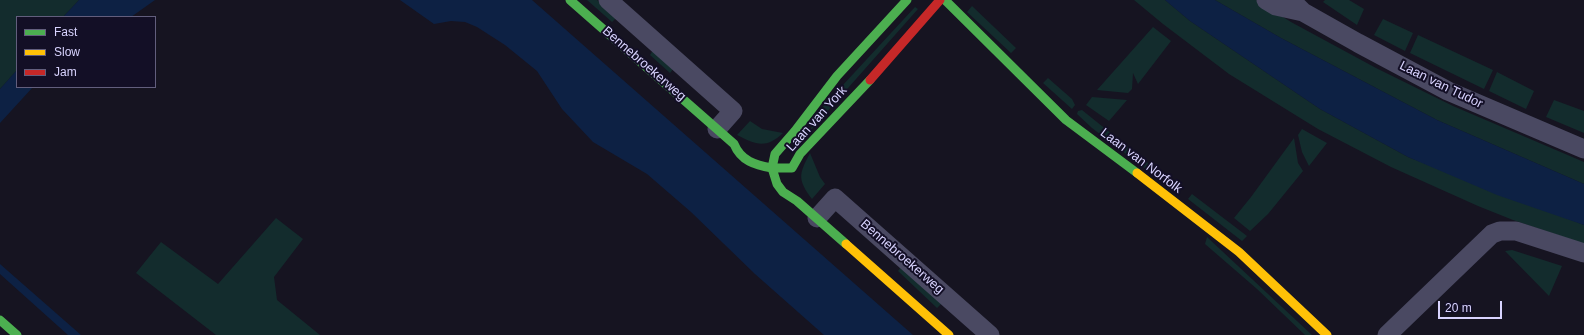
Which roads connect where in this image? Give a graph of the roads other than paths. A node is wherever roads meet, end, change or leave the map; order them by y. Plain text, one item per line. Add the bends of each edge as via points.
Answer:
1 (570, 0) edge
2 (608, 0) edge
3 (907, 0) edge
4 (940, 0) edge
5 (945, 0) edge
6 (1266, 0) edge
7 (1297, 6) edge
8 (717, 129) junction
9 (734, 144) junction
10 (749, 148) dead end
11 (1584, 149) edge
12 (770, 152) junction
13 (772, 168) junction
14 (792, 171) junction
15 (794, 187) dead end
16 (797, 201) junction
17 (816, 218) junction
18 (1584, 253) edge
19 (0, 320) edge
20 (17, 335) edge
21 (949, 335) edge
22 (990, 335) edge
23 (1327, 335) edge
24 (1387, 335) edge

1 - 8 street, Bennebroekerweg
2 - 8 street, Bennebroekerweg via 733,111
3 - 12 street, Laan van York via 837,76 795,131
4 - 14 street, Laan van York via 856,96 800,154
5 - 23 street, Laan van Norfolk via 1066,120 1223,239
6 - 7 street, Laan van Tudor via 1276,6
7 - 11 street, Laan van Tudor via 1358,43 1448,90
8 - 9 street, Bennebroekerweg
9 - 10 street, Bennebroekerweg
9 - 13 street, Bennebroekerweg via 744,158 760,166
12 - 13 street, Laan van York
12 - 14 street
13 - 14 street, Laan van York
13 - 16 street, Bennebroekerweg via 775,182 783,194
15 - 16 street
16 - 17 street, Bennebroekerweg
17 - 21 street, Bennebroekerweg
17 - 22 street, Bennebroekerweg via 835,198
18 - 24 street via 1516,231 1492,234
19 - 20 street

